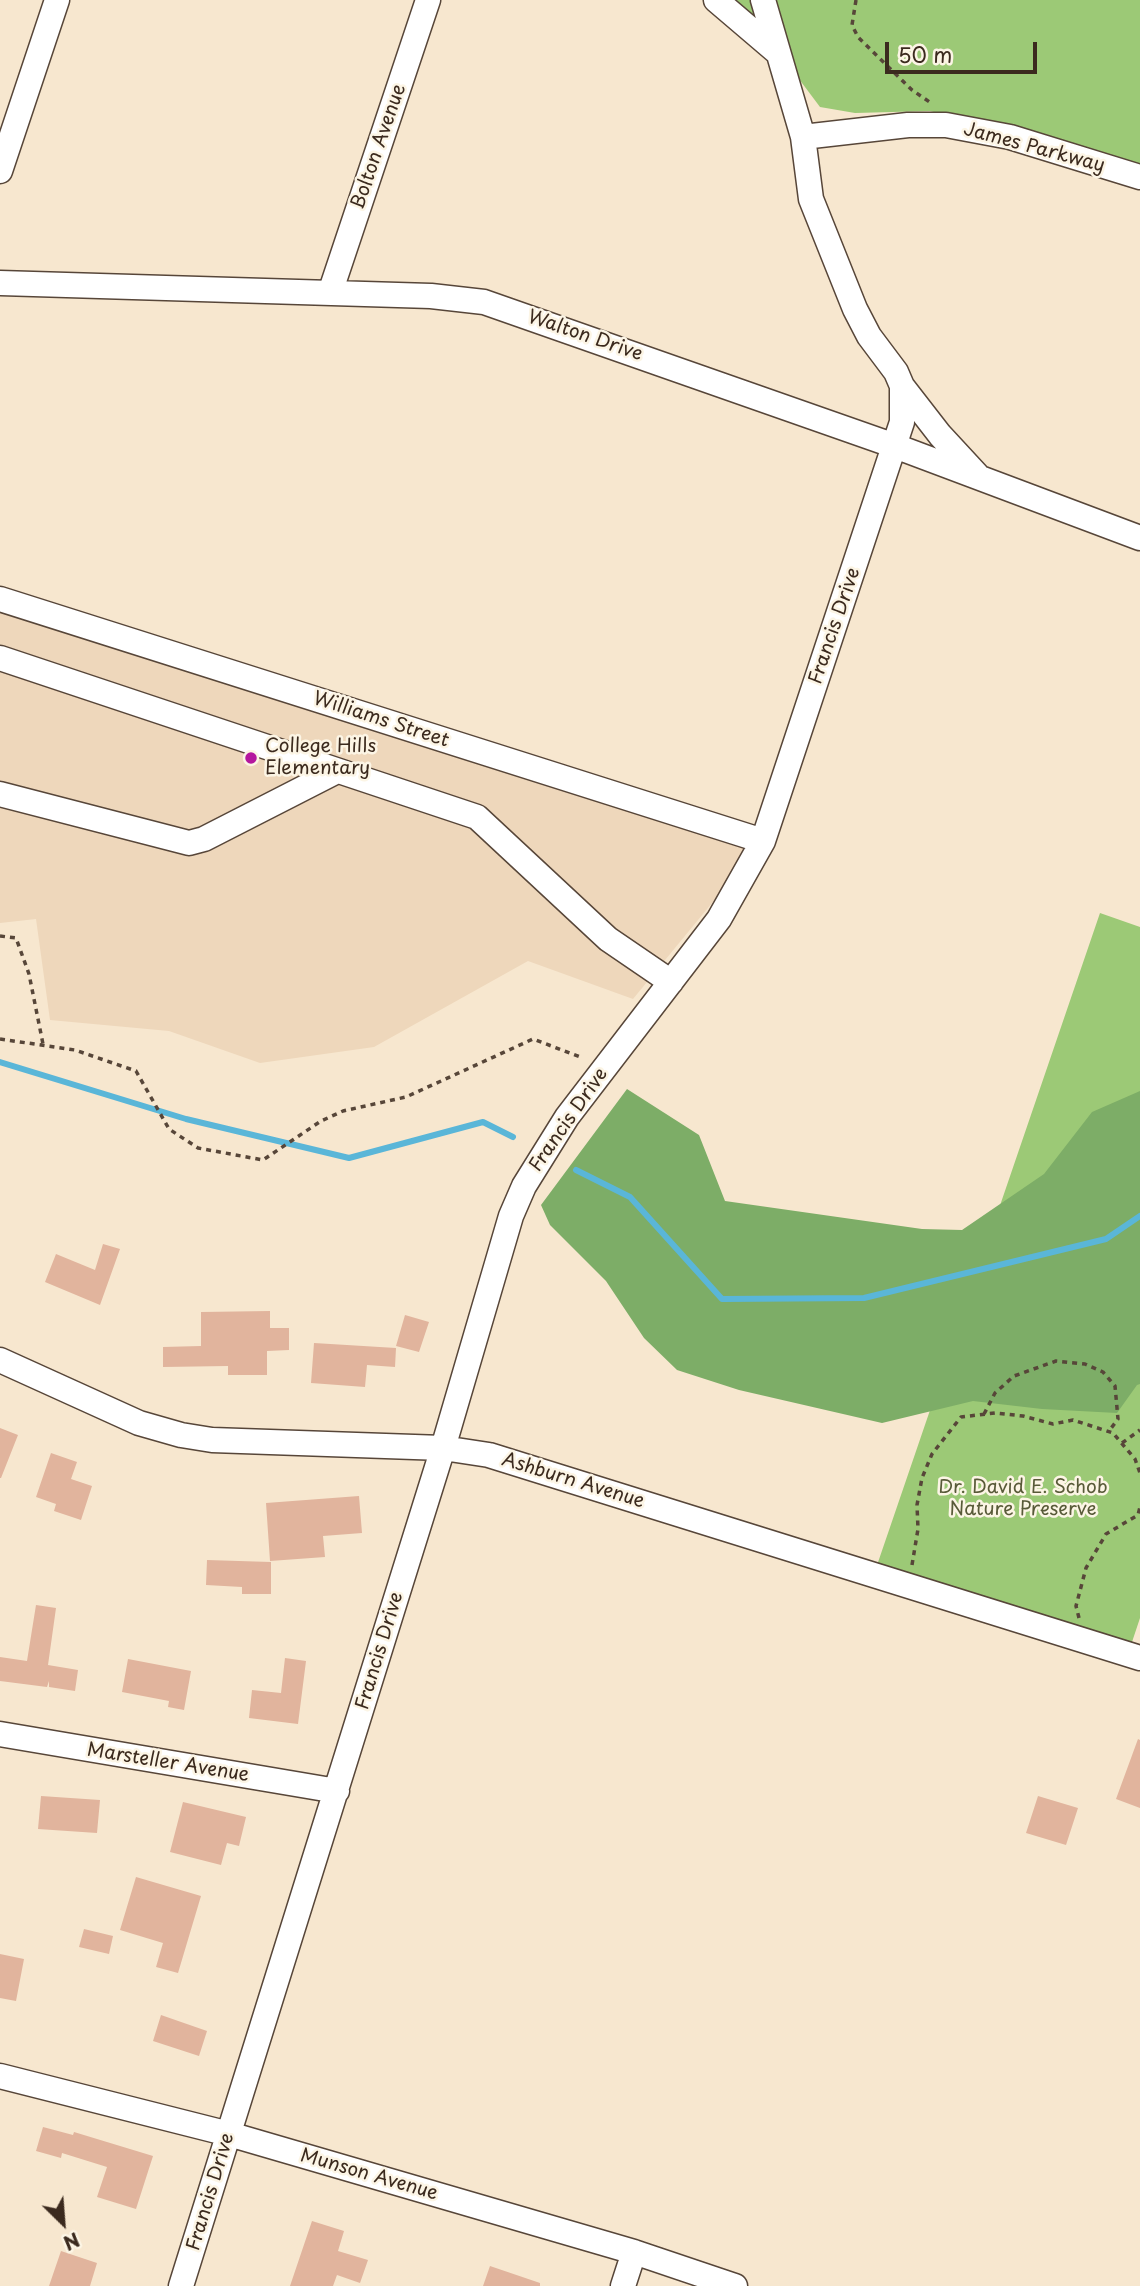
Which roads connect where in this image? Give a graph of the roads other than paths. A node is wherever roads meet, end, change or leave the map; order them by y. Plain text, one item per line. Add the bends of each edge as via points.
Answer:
1 (57, 0) edge
2 (428, 0) edge
3 (716, 0) edge
4 (763, 0) edge
5 (777, 52) junction
6 (803, 137) junction
7 (0, 171) edge
8 (1140, 177) edge
9 (0, 283) edge
10 (330, 293) junction
11 (902, 386) junction
12 (895, 446) junction
13 (979, 478) junction
14 (1140, 538) edge
15 (0, 599) edge
16 (0, 658) edge
17 (337, 771) junction
18 (0, 794) edge
19 (763, 841) junction
20 (671, 982) junction
21 (0, 1360) edge
22 (443, 1448) junction
23 (1140, 1658) edge
24 (0, 1734) edge
25 (337, 1791) junction
26 (0, 2076) edge
27 (229, 2134) junction
28 (634, 2252) junction
29 (181, 2286) edge
30 (623, 2286) edge
31 (735, 2286) edge

1 - 7 street
2 - 10 street, Bolton Avenue
3 - 5 street
4 - 5 street
5 - 6 street
6 - 8 street, James Parkway via 946,125 1010,137
6 - 11 street via 818,221 855,310
9 - 10 street, Walton Drive
10 - 12 street, Walton Drive via 484,302
11 - 12 street, Francis Drive via 902,422
11 - 13 street
12 - 13 street, Walton Drive
12 - 19 street, Francis Drive
13 - 14 street, Walton Drive
15 - 19 street, Williams Street
16 - 17 street
17 - 18 street via 189,844
17 - 20 street via 477,817 608,939
19 - 20 street, Francis Drive via 719,919
20 - 22 street, Francis Drive via 567,1117 524,1186 511,1216
21 - 22 street, Ashburn Avenue via 139,1423 181,1435
22 - 23 street, Ashburn Avenue via 489,1455
22 - 25 street, Francis Drive
24 - 25 street, Marsteller Avenue
25 - 27 street, Francis Drive
26 - 27 street, Munson Avenue
27 - 28 street, Munson Avenue
27 - 29 street, Francis Drive
28 - 30 street
28 - 31 street, Munson Avenue

